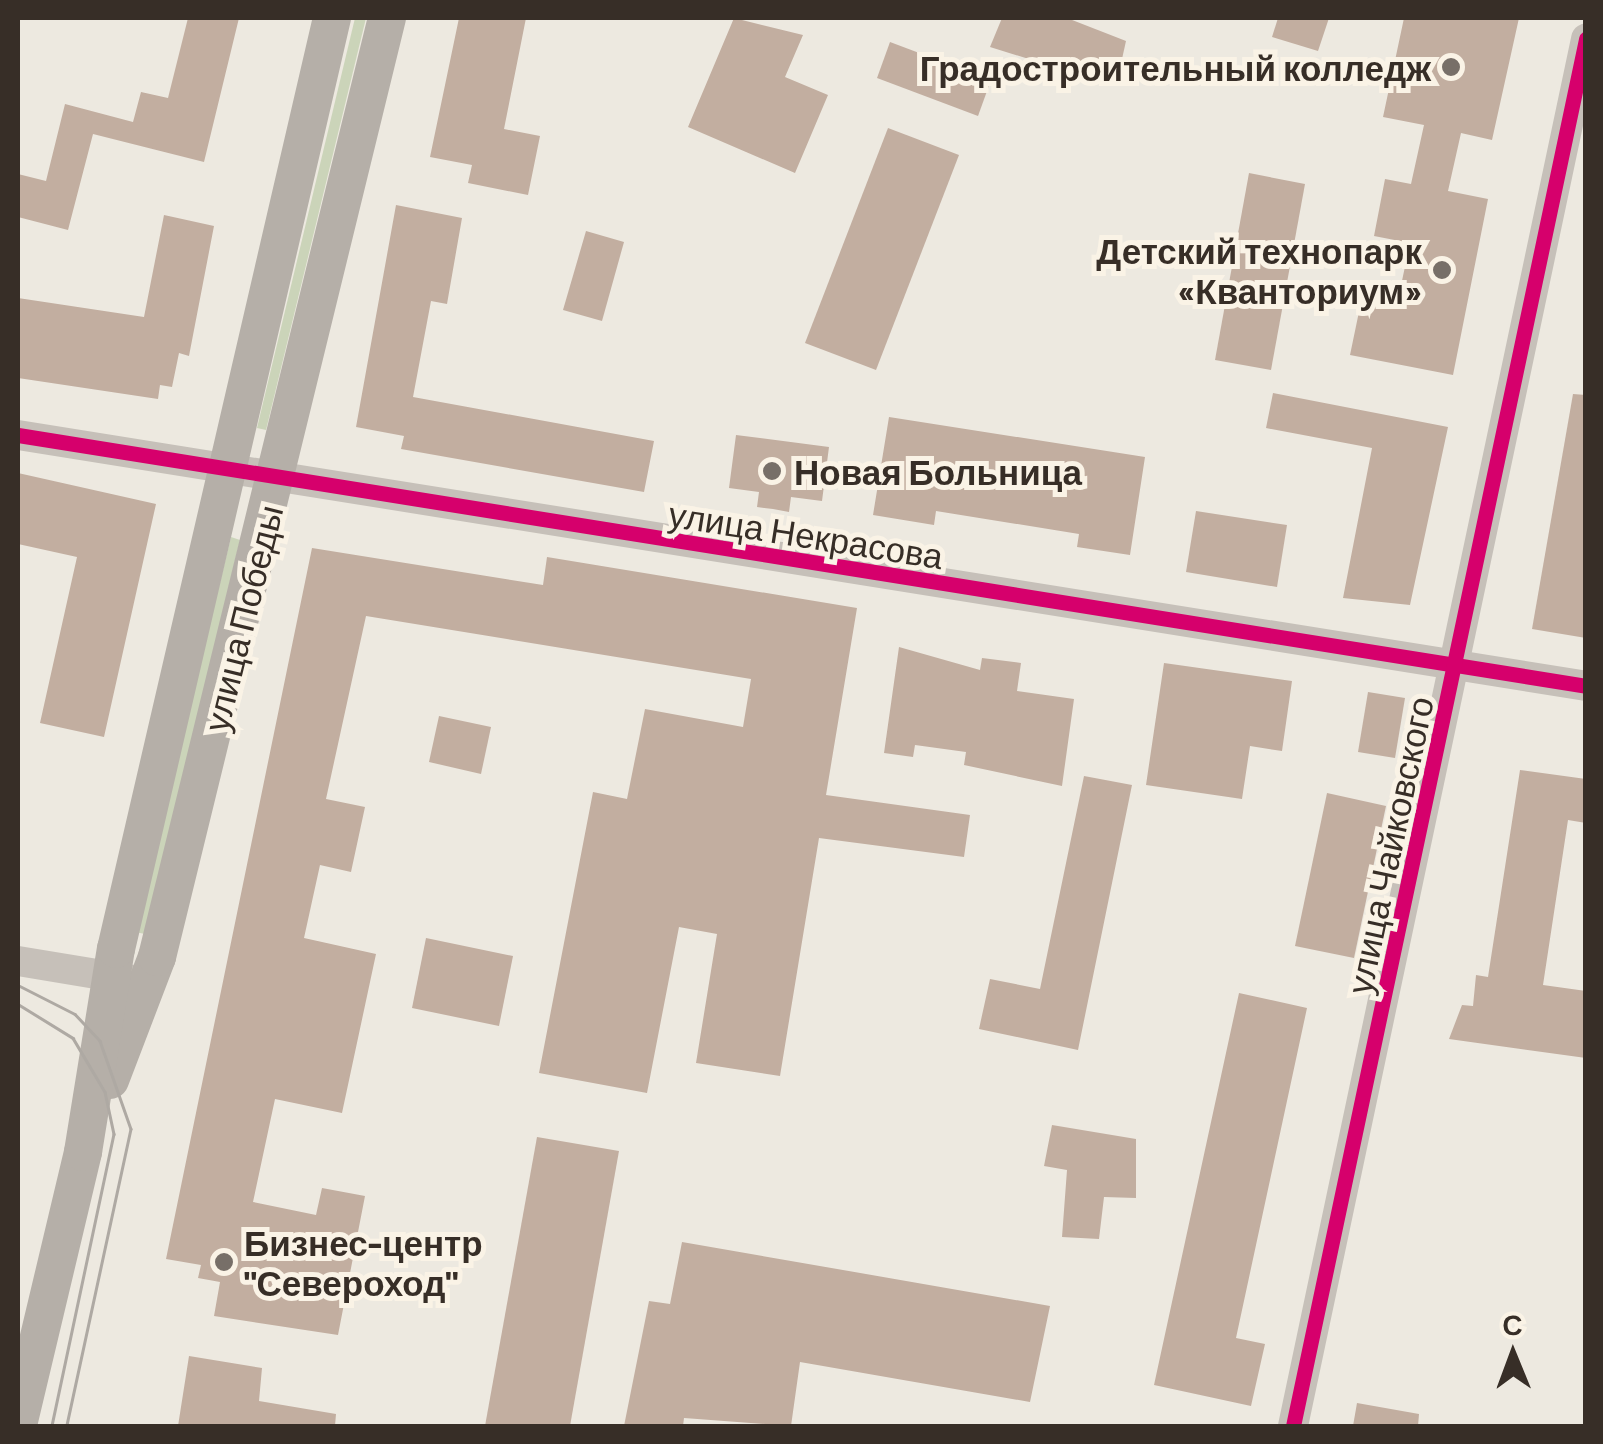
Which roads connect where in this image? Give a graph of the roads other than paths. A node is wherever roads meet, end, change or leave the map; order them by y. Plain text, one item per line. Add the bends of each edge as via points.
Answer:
1 (332, 18) edge
2 (387, 18) edge
3 (1586, 39) edge
4 (18, 435) edge
5 (226, 473) junction
6 (276, 481) junction
7 (1459, 667) junction
8 (1586, 686) edge
9 (18, 961) edge
10 (129, 980) junction
11 (18, 1425) edge
12 (1294, 1426) edge

1 - 5 main road, улица Победы
2 - 6 main road, улица Победы
3 - 7 street, улица Чайковского
4 - 5 street, улица Некрасова
5 - 6 street, улица Некрасова
5 - 10 main road, улица Победы
6 - 7 street, улица Некрасова
6 - 10 main road, улица Победы
7 - 8 street, улица Некрасова
7 - 12 street, улица Чайковского
9 - 10 street
10 - 11 main road, улица Победы

